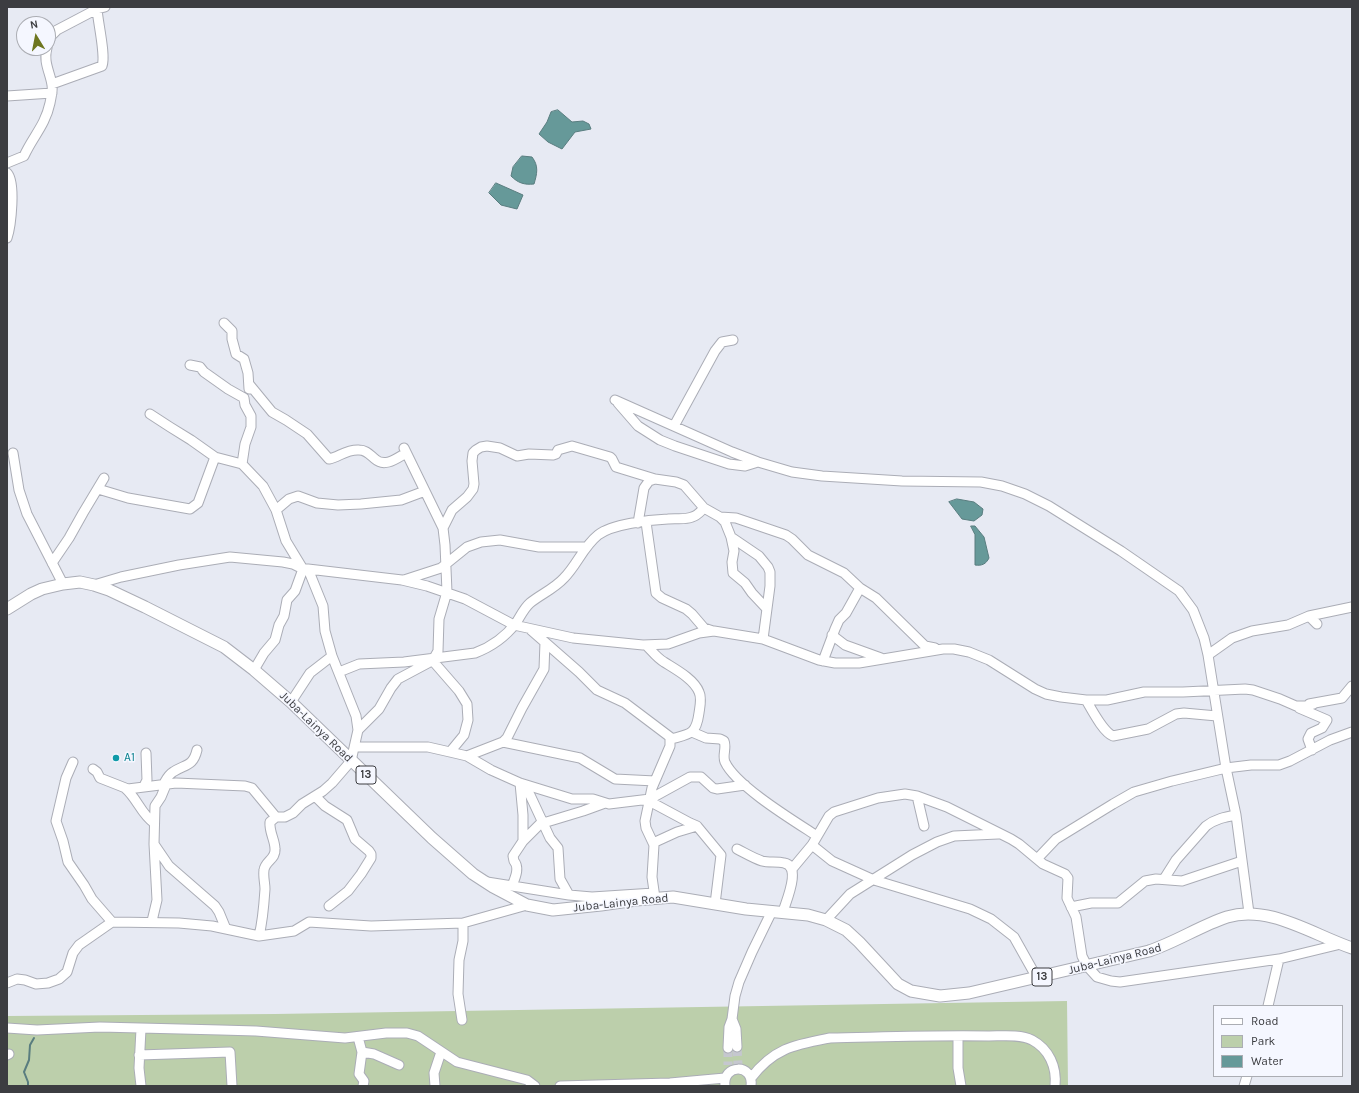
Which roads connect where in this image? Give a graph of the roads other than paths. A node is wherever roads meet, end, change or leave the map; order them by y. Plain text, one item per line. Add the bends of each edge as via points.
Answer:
1 (101, 8) edge
2 (56, 31) edge
3 (45, 56) edge
4 (52, 84) junction
5 (52, 94) junction
6 (7, 96) edge
7 (7, 163) edge
8 (7, 173) edge
9 (7, 238) edge
10 (224, 323) dead end
11 (732, 340) dead end
12 (190, 365) dead end
13 (249, 384) junction
14 (245, 405) junction
15 (150, 414) dead end
16 (674, 426) junction
17 (14, 453) dead end
18 (215, 457) junction
19 (758, 462) junction
20 (242, 464) junction
21 (104, 478) dead end
22 (655, 479) junction
23 (98, 489) junction
24 (425, 491) junction
25 (704, 508) junction
26 (276, 510) junction
27 (720, 517) junction
28 (642, 522) junction
29 (443, 528) junction
30 (731, 537) junction
31 (586, 547) junction
32 (52, 564) junction
33 (446, 564) junction
34 (305, 569) junction
35 (402, 580) junction
36 (63, 584) junction
37 (94, 585) junction
38 (860, 588) junction
39 (447, 592) junction
40 (1352, 607) edge
41 (7, 609) edge
42 (767, 609) junction
43 (1309, 616) junction
44 (1317, 624) dead end
45 (514, 625) junction
46 (530, 628) junction
47 (714, 631) junction
48 (832, 635) junction
49 (763, 639) junction
50 (545, 642) junction
51 (646, 645) junction
52 (943, 650) junction
53 (1208, 655) junction
54 (332, 656) junction
55 (433, 659) junction
56 (883, 659) junction
57 (823, 661) junction
58 (254, 670) junction
59 (339, 672) junction
60 (1352, 686) edge
61 (1213, 691) junction
62 (1086, 700) junction
63 (291, 702) junction
64 (1314, 704) dead end
65 (1296, 706) junction
66 (1217, 716) junction
67 (358, 730) junction
68 (692, 732) junction
69 (1352, 732) edge
70 (671, 740) junction
71 (503, 742) junction
72 (355, 747) junction
73 (197, 750) dead end
74 (1312, 750) junction
75 (450, 752) junction
76 (146, 753) dead end
77 (467, 756) junction
78 (351, 761) junction
79 (73, 762) dead end
80 (93, 768) dead end
81 (1226, 768) junction
82 (655, 781) junction
83 (520, 783) junction
84 (165, 785) junction
85 (745, 785) junction
86 (144, 786) junction
87 (125, 788) junction
88 (315, 796) junction
89 (918, 796) junction
90 (650, 800) junction
91 (605, 803) junction
92 (1236, 815) junction
93 (276, 817) junction
94 (154, 823) junction
95 (543, 823) junction
96 (697, 826) junction
97 (924, 826) dead end
98 (999, 834) junction
99 (817, 836) junction
100 (523, 841) junction
101 (654, 842) junction
102 (154, 844) junction
103 (812, 845) junction
104 (737, 849) dead end
105 (1037, 859) junction
106 (1242, 861) junction
107 (792, 869) junction
108 (1164, 879) junction
109 (874, 880) junction
110 (484, 881) junction
111 (512, 886) junction
112 (568, 895) junction
113 (654, 895) junction
114 (715, 904) junction
115 (527, 905) junction
116 (329, 906) dead end
117 (1071, 907) junction
118 (778, 912) junction
119 (1249, 913) junction
120 (826, 920) junction
121 (152, 921) dead end
122 (112, 922) junction
123 (463, 923) junction
124 (226, 929) junction
125 (259, 936) junction
126 (1341, 944) junction
127 (1352, 948) edge
128 (1279, 958) junction
129 (1087, 966) junction
130 (1037, 978) junction
131 (7, 983) edge
132 (1268, 1005) edge
133 (462, 1020) dead end
134 (7, 1028) edge
135 (141, 1029) junction
136 (958, 1036) junction
137 (358, 1037) junction
138 (733, 1048) tunnel mouth
139 (362, 1052) junction
140 (441, 1052) junction
141 (140, 1055) junction
142 (400, 1065) dead end
143 (725, 1080) edge
144 (751, 1082) edge
145 (669, 1084) edge
146 (697, 1084) edge
147 (141, 1086) edge
148 (232, 1086) edge
149 (363, 1086) edge
150 (435, 1086) edge
151 (535, 1086) edge
152 (560, 1086) edge
153 (961, 1086) edge
154 (1055, 1086) edge

1 - 2 street
1 - 4 street via 98,24 104,57 102,66
3 - 4 street
4 - 5 street
5 - 6 street
5 - 7 street via 47,114 34,141 24,156
8 - 9 street via 11,179 13,198
10 - 13 street via 232,331 236,354 244,359
11 - 16 street via 722,342
12 - 14 street via 200,368 228,390 244,398
13 - 14 street via 249,399
13 - 24 street via 272,412 307,434 329,459 358,450 368,453 376,460 386,462 392,461 405,450
14 - 20 street via 251,416 251,427 244,444
15 - 18 street
16 - 19 street
16 - 19 street via 615,400 638,426 660,440 729,464 745,466
17 - 32 street via 19,490 27,514
18 - 20 street
18 - 23 street via 198,503 190,509 128,498
19 - 53 street via 792,472 822,476 981,482 1025,494 1121,551 1179,591 1193,610
20 - 26 street via 263,486
21 - 23 street
22 - 25 street via 681,483
22 - 28 street via 649,481 644,488
22 - 29 street via 616,467 610,457 572,446 547,456 517,456 494,447 481,447 473,453 473,489 467,498 452,510
23 - 32 street
24 - 26 street via 401,500 338,505 317,503 298,496 289,499
24 - 29 street
25 - 27 street
25 - 28 street via 692,518
26 - 34 street via 286,541
27 - 30 street via 728,526
27 - 38 street via 736,518 786,535 808,554 844,574
28 - 31 street via 610,529 598,535
28 - 47 street via 656,593 689,611 704,628
29 - 33 street
30 - 42 street via 734,550 733,573
30 - 42 street via 759,556 768,567 770,579
31 - 33 street via 539,547 494,540 471,545
31 - 45 street via 565,577 554,588 530,603
32 - 36 street
33 - 35 street via 437,570
33 - 39 street
34 - 35 street
34 - 37 street via 283,562 230,558 179,565
34 - 54 street via 323,606 325,631
34 - 58 street via 295,591 287,600 275,640
35 - 39 street
36 - 37 main road, Juba-Lainya Road / 13 via 80,582
36 - 41 main road, Juba-Lainya Road / 13 via 42,589
37 - 58 main road, Juba-Lainya Road / 13 via 197,632 224,647
38 - 48 street
38 - 52 street via 882,603 925,646
39 - 45 street
39 - 55 street via 439,619 438,652
40 - 43 street
42 - 49 street
43 - 44 street
43 - 53 street via 1288,625 1252,631 1232,638
45 - 46 street
45 - 55 street via 484,650
46 - 50 street
46 - 51 street via 574,638
47 - 49 street
47 - 51 street via 699,633 668,644
48 - 56 street via 845,645
48 - 57 street
49 - 57 street
50 - 70 street via 597,690 625,703
50 - 71 street via 544,669
51 - 68 street via 655,656 687,676 699,691 698,721
52 - 56 street
52 - 62 street via 969,652 989,660 1046,694
53 - 61 street
54 - 59 street
54 - 63 street via 310,673
55 - 59 street via 359,664
55 - 67 street via 398,679 379,709
55 - 75 street via 459,690 467,704 468,720 464,735
56 - 57 street via 835,663
58 - 63 main road, Juba-Lainya Road / 13
59 - 67 street via 356,716
60 - 65 street via 1342,698
61 - 62 street via 1144,692 1107,700
61 - 65 street via 1252,690
61 - 66 street
62 - 66 street via 1103,730 1113,736 1148,729 1176,714
63 - 78 main road, Juba-Lainya Road / 13
64 - 65 street
65 - 74 street via 1327,720 1322,728 1311,733 1308,739
66 - 81 street
67 - 72 street
68 - 70 street
68 - 85 street via 724,741 726,763
69 - 74 street
70 - 82 street
71 - 77 street
71 - 82 street via 580,758 615,779
72 - 75 street via 428,747
72 - 78 street
73 - 84 street via 195,758 170,774
74 - 81 street via 1279,765
75 - 77 street
76 - 86 street via 147,780
77 - 83 street
78 - 88 street via 332,783
78 - 110 main road, Juba-Lainya Road / 13 via 432,838
79 - 122 street via 66,778 56,821 68,862 92,899
80 - 87 street via 100,778
81 - 92 street
81 - 105 street via 1134,792 1056,839
82 - 90 street
83 - 91 street via 572,799 593,799
83 - 95 street via 530,794
83 - 100 street
84 - 86 street
84 - 93 street via 176,783 252,788
84 - 94 street via 155,806
85 - 90 street via 717,789 701,777 690,777
85 - 99 street
86 - 87 street
87 - 94 street
88 - 93 street via 285,818
88 - 116 street via 347,820 355,839 371,854 371,858 348,891
89 - 97 street
89 - 98 street
89 - 99 street via 904,794 885,797 838,811 829,816
90 - 91 street
90 - 96 street
90 - 101 street via 645,821
91 - 95 street
92 - 106 street
92 - 108 street via 1221,818 1206,826 1176,860
93 - 125 street via 270,822 276,850 264,868 264,899
94 - 102 street
95 - 100 street via 536,826
95 - 112 street via 558,848 560,879
96 - 101 street
96 - 114 street via 721,855
98 - 105 street via 1019,844
98 - 109 street via 946,838 912,855
99 - 103 street
100 - 111 street via 513,856 517,867
101 - 113 street
102 - 121 street via 157,900
102 - 124 street via 169,866 215,906
103 - 107 street
103 - 109 street via 832,861
104 - 107 street via 764,861 785,863
105 - 117 street via 1068,878 1067,895
106 - 108 street via 1182,881
106 - 119 street
107 - 118 street via 791,885
108 - 117 street via 1145,881 1118,903 1091,903
109 - 120 street via 850,894
109 - 130 street via 970,909 991,919 1014,937
110 - 111 street
110 - 115 main road, Juba-Lainya Road / 13
111 - 112 street
112 - 113 street
113 - 114 main road, Juba-Lainya Road / 13
113 - 115 main road, Juba-Lainya Road / 13 via 601,906 553,910
114 - 118 main road, Juba-Lainya Road / 13
115 - 123 street
117 - 129 street via 1076,917 1082,956
118 - 120 main road, Juba-Lainya Road / 13
118 - 138 street via 752,952 739,982 729,1027
119 - 126 main road, Juba-Lainya Road / 13 via 1278,918
119 - 129 main road, Juba-Lainya Road / 13 via 1228,917 1149,952
120 - 130 main road, Juba-Lainya Road / 13 via 846,930 898,984 911,991 931,995 955,995
122 - 124 street via 179,922
122 - 131 street via 79,945 73,953 67,972 59,979 36,984 17,979
123 - 125 street via 371,926 309,922 294,931
123 - 133 street via 458,994
124 - 125 street
126 - 127 main road, Juba-Lainya Road / 13
126 - 128 street
128 - 129 street via 1120,982 1097,977
128 - 132 street
129 - 130 main road, Juba-Lainya Road / 13
134 - 135 street
135 - 137 street via 256,1031
135 - 141 street
136 - 144 street via 830,1038 809,1042 784,1050 759,1067
136 - 153 street
136 - 154 street via 1022,1037 1031,1040 1042,1047 1052,1060 1056,1077
137 - 139 street
137 - 140 street via 407,1033 418,1036
139 - 142 street
139 - 149 street via 359,1074 364,1080
140 - 150 street via 434,1073
140 - 151 street via 457,1062 527,1080
141 - 147 street
141 - 148 street via 230,1052
143 - 144 street via 735,1066 748,1073
143 - 146 street
145 - 146 street
145 - 152 street

